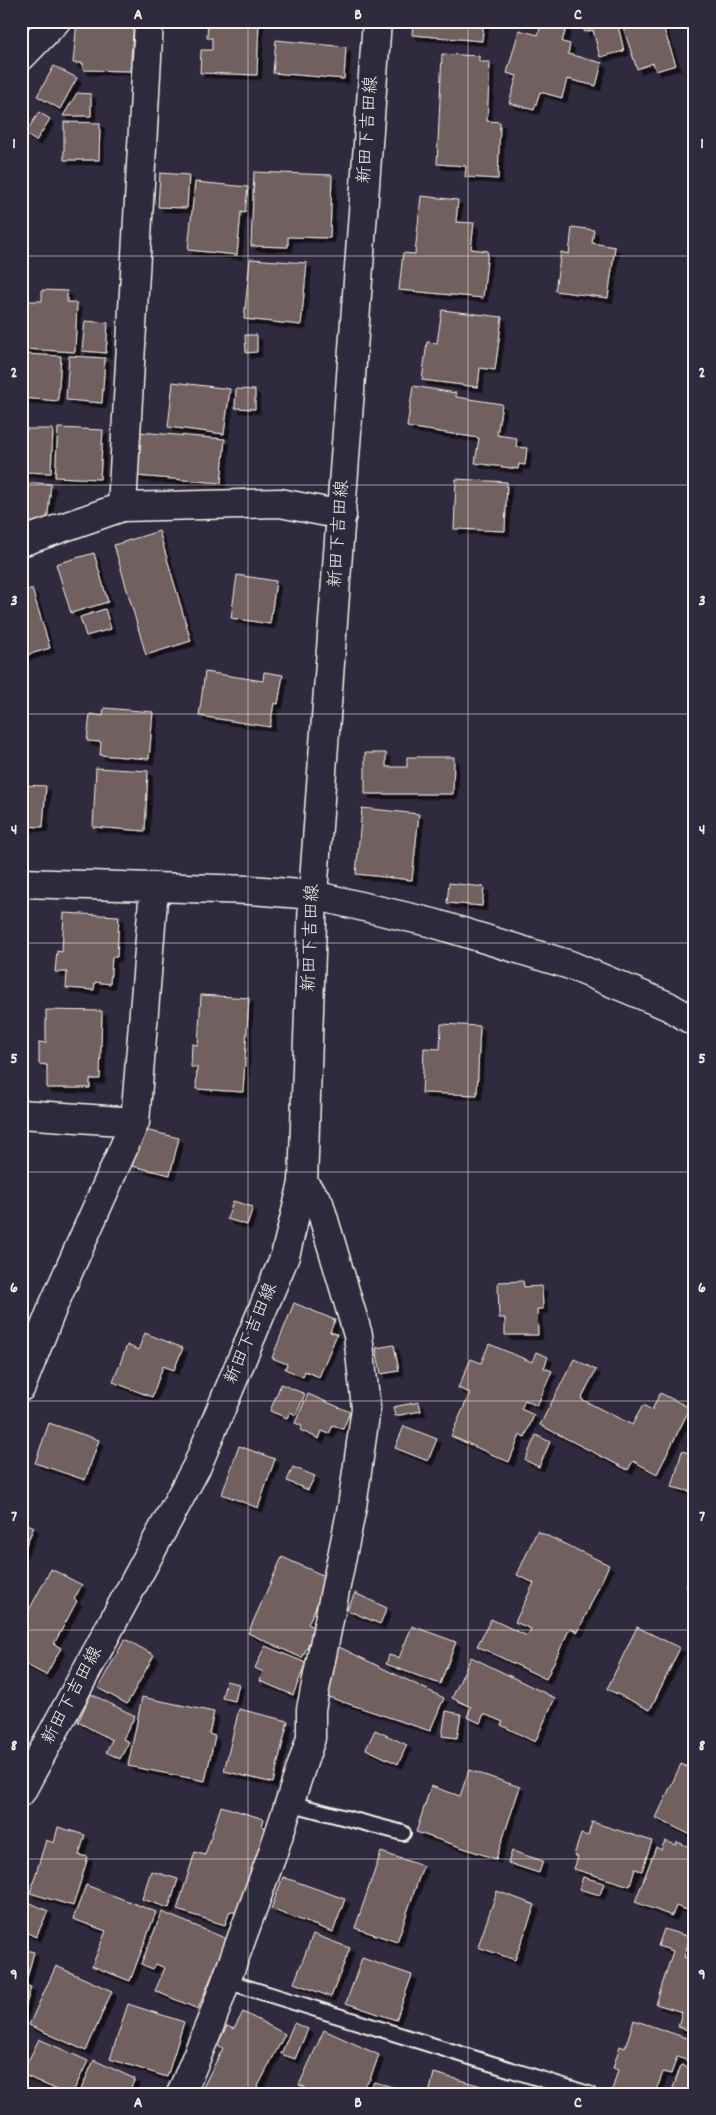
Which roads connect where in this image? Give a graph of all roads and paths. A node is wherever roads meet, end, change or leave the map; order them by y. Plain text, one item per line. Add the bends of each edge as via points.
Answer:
1 (56, 21) edge
2 (149, 21) edge
3 (377, 21) edge
4 (21, 56) edge
5 (122, 507) junction
6 (342, 515) junction
7 (21, 542) edge
8 (21, 883) edge
9 (154, 888) junction
10 (313, 894) junction
11 (695, 1022) edge
12 (21, 1114) edge
13 (134, 1122) junction
14 (303, 1183) junction
15 (21, 1387) edge
16 (21, 1792) edge
17 (289, 1803) junction
18 (403, 1833) dead end
19 (226, 1980) junction
20 (181, 2094) edge
21 (589, 2094) edge

1 - 4 street
2 - 5 street
3 - 6 street, 新田下吉田線
5 - 6 street via 280,503
5 - 7 street
6 - 10 street, 新田下吉田線
8 - 9 street
9 - 10 street
9 - 13 street
10 - 11 street via 433,923 570,965 668,1006
10 - 14 street, 新田下吉田線
12 - 13 street
13 - 15 street
14 - 16 street, 新田下吉田線 via 285,1256 197,1466
14 - 17 street via 319,1203 358,1335 366,1408 352,1507 311,1709 310,1738
17 - 18 lane
17 - 19 street
19 - 20 street
19 - 21 lane

